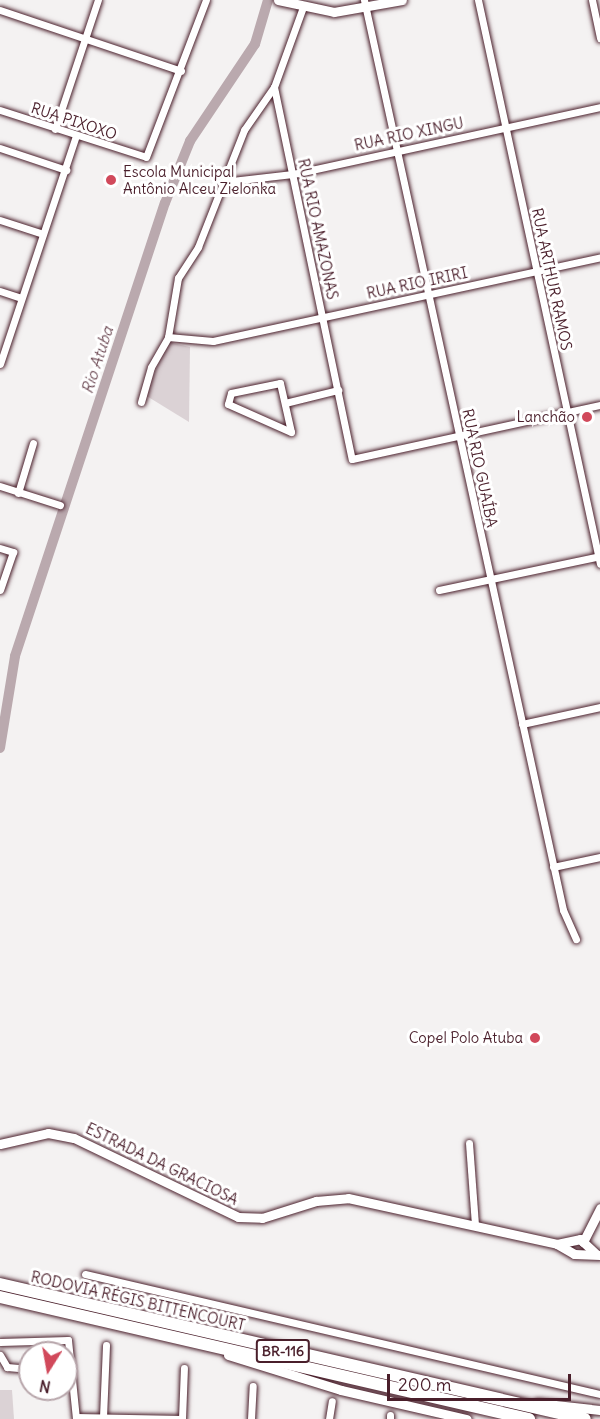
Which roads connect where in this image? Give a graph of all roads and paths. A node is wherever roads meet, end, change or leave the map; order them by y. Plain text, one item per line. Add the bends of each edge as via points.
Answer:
1 (98, 0) edge
2 (206, 0) edge
3 (402, 0) edge
4 (478, 0) edge
5 (592, 0) edge
6 (279, 1) edge
7 (365, 4) edge
8 (303, 7) junction
9 (0, 9) edge
10 (85, 38) junction
11 (600, 38) edge
12 (181, 71) junction
13 (274, 87) junction
14 (600, 107) edge
15 (0, 110) edge
16 (506, 127) junction
17 (55, 129) junction
18 (76, 136) junction
19 (0, 148) edge
20 (397, 151) junction
21 (66, 170) junction
22 (293, 174) junction
23 (223, 182) junction
24 (0, 220) edge
25 (43, 234) junction
26 (600, 257) edge
27 (537, 271) junction
28 (0, 291) edge
29 (428, 294) junction
30 (21, 298) junction
31 (322, 317) junction
32 (168, 337) junction
33 (0, 363) edge
34 (338, 390) junction
35 (141, 402) dead end
36 (285, 402) junction
37 (600, 405) edge
38 (567, 412) junction
39 (459, 436) junction
40 (33, 443) dead end
41 (0, 486) edge
42 (18, 493) junction
43 (60, 505) dead end
44 (0, 548) edge
45 (599, 556) edge
46 (600, 564) edge
47 (490, 579) junction
48 (0, 590) edge
49 (439, 590) dead end
50 (600, 707) edge
51 (522, 724) junction
52 (600, 857) edge
53 (553, 867) junction
54 (576, 939) dead end
55 (469, 1143) dead end
56 (0, 1144) edge
57 (600, 1208) edge
58 (475, 1225) junction
59 (579, 1241) junction
60 (557, 1244) junction
61 (571, 1252) junction
62 (581, 1254) junction
63 (598, 1254) edge
64 (85, 1274) dead end
65 (0, 1284) edge
66 (0, 1297) edge
67 (171, 1336) junction
68 (0, 1341) edge
69 (68, 1341) edge
70 (106, 1344) dead end
71 (0, 1355) edge
72 (18, 1368) edge
73 (184, 1368) dead end
74 (253, 1386) dead end
75 (600, 1394) edge
76 (73, 1401) edge
77 (332, 1401) dead end
78 (504, 1402) junction
79 (600, 1410) edge
80 (103, 1417) junction
81 (76, 1418) edge
82 (182, 1419) edge
83 (251, 1419) edge
84 (329, 1419) edge
85 (467, 1419) edge
86 (529, 1419) edge
87 (585, 1419) edge

1 - 10 street
2 - 12 street
3 - 7 main road
4 - 16 street, RUA ARTHUR RAMOS
5 - 11 street
6 - 8 main road
7 - 8 main road via 334,12
7 - 20 street, RUA RIO GUAÍBA
8 - 13 street
9 - 10 street
10 - 12 street
10 - 17 street
12 - 18 street, RUA PIXOXO via 156,141 140,157
13 - 22 street, RUA RIO AMAZONAS
13 - 23 street via 243,130
14 - 16 street, RUA RIO XINGU
15 - 17 street, RUA PIXOXO
16 - 20 street, RUA RIO XINGU
16 - 27 street, RUA ARTHUR RAMOS
17 - 18 street, RUA PIXOXO
18 - 21 street
19 - 21 street
20 - 22 street, RUA RIO XINGU
20 - 29 street, RUA RIO GUAÍBA
21 - 25 street
22 - 23 street, RUA RIO XINGU
22 - 31 street, RUA RIO AMAZONAS
23 - 32 street via 176,283
24 - 25 street
25 - 30 street
26 - 27 street, RUA RIO IRIRI
27 - 29 street, RUA RIO IRIRI
27 - 38 street, RUA ARTHUR RAMOS
28 - 30 street
29 - 31 street, RUA RIO IRIRI
29 - 39 street, RUA RIO GUAÍBA
30 - 33 street
31 - 32 street, RUA RIO IRIRI via 213,341
31 - 34 street, RUA RIO AMAZONAS
32 - 35 street via 151,367
34 - 36 street
34 - 39 street, RUA RIO AMAZONAS via 352,459
36 - 36 street via 280,382 227,399 238,412 291,432
37 - 38 street
38 - 39 street
38 - 45 street, RUA ARTHUR RAMOS
39 - 47 street, RUA RIO GUAÍBA
40 - 42 street
41 - 42 street
42 - 43 street
44 - 48 street via 13,552
45 - 46 street, RUA ARTHUR RAMOS
45 - 47 street
47 - 49 street
47 - 51 street, RUA RIO GUAÍBA
50 - 51 street
51 - 53 street, RUA RIO GUAÍBA
52 - 53 street
53 - 54 street, RUA RIO GUAÍBA
55 - 58 street
56 - 58 main road, ESTRADA DA GRACIOSA via 63,1134 238,1217 262,1218 316,1201 348,1198
57 - 59 main road
58 - 60 main road, ESTRADA DA GRACIOSA
59 - 60 main road, ESTRADA DA GRACIOSA
59 - 61 main road
59 - 62 main road
59 - 63 main road
60 - 61 main road, ESTRADA DA GRACIOSA
61 - 62 main road, ESTRADA DA GRACIOSA
62 - 63 main road
64 - 75 street
65 - 78 highway, RODOVIA RÉGIS BITTENCOURT / BR-116
66 - 67 highway, RODOVIA RÉGIS BITTENCOURT / BR-116
67 - 85 main road via 320,1384
67 - 86 highway, RODOVIA RÉGIS BITTENCOURT / BR-116
68 - 69 street
70 - 80 street
71 - 72 street via 7,1367
73 - 82 street
74 - 83 street
76 - 81 street
77 - 84 street
78 - 79 main road
78 - 87 highway, RODOVIA RÉGIS BITTENCOURT / BR-116
80 - 81 street
80 - 82 street

